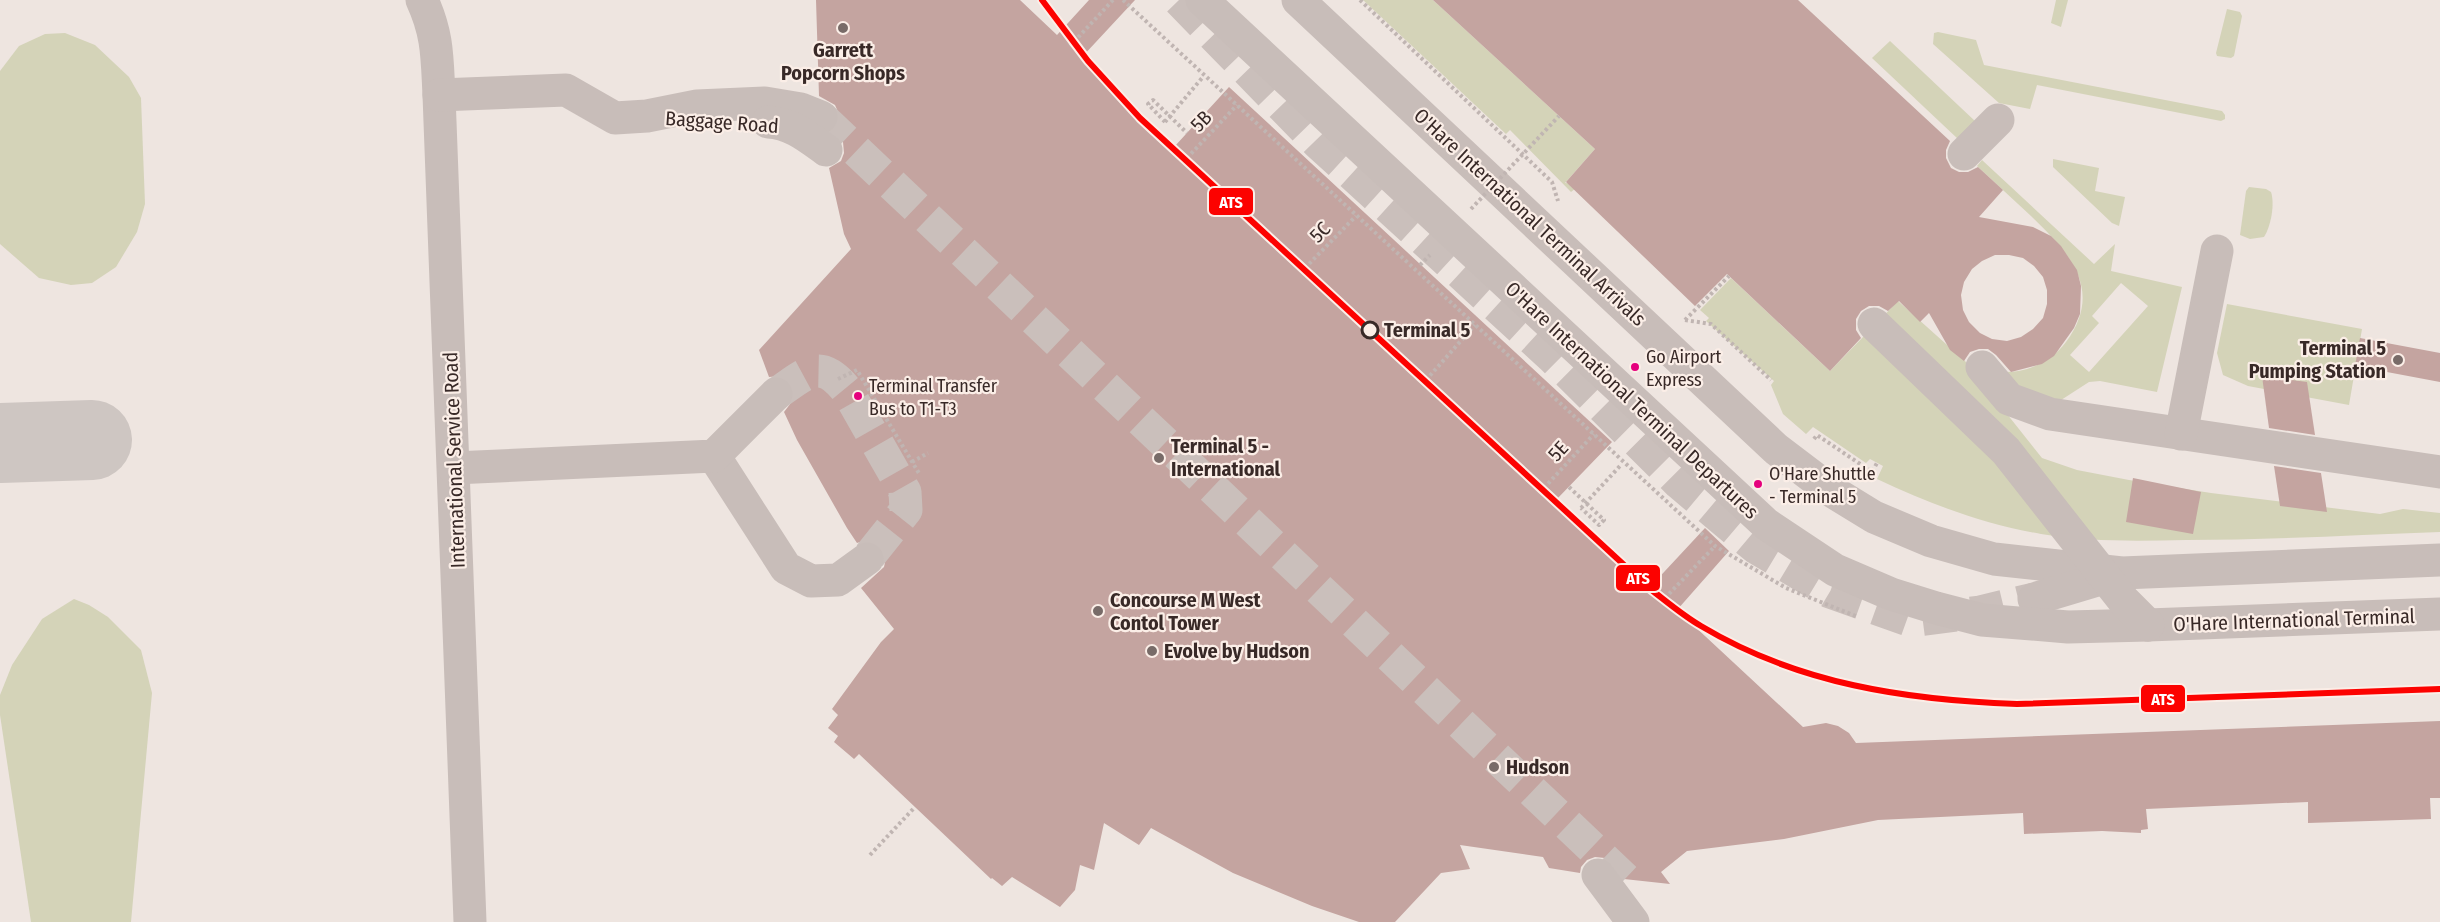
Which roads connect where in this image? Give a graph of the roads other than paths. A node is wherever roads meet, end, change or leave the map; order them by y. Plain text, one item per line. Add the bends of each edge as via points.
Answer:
1 (422, 0) edge
2 (1202, 0) edge
3 (1298, 0) edge
4 (440, 95) junction
5 (647, 116) junction
6 (821, 117) tunnel mouth
7 (1998, 120) dead end
8 (826, 150) tunnel mouth
9 (1964, 154) dead end
10 (2217, 252) dead end
11 (1874, 324) dead end
12 (1982, 367) dead end
13 (776, 394) tunnel mouth
14 (2181, 434) junction
15 (714, 456) junction
16 (454, 468) junction
17 (2440, 472) edge
18 (867, 559) tunnel mouth
19 (2440, 560) edge
20 (2122, 573) junction
21 (2034, 599) tunnel mouth
22 (2440, 614) edge
23 (2148, 625) junction
24 (471, 922) edge
25 (1633, 922) edge
26 (1647, 922) edge

1 - 4 street, International Service Road via 436,42
2 - 23 street, O'Hare International Terminal Departures, bridge via 1766,524 1835,570 1891,594 1982,620 2068,627
3 - 20 street, O'Hare International Terminal Arrivals via 1776,449 1830,490 1874,517 1931,541 1994,559
4 - 5 street, Baggage Road via 566,90 615,118
4 - 16 street, International Service Road
5 - 6 street, Baggage Road via 698,106 765,103
5 - 8 street, Baggage Road via 699,124 779,123 802,132
7 - 9 street
10 - 14 street
11 - 23 street, bridge via 2006,451 2124,601
12 - 14 street via 2009,399 2022,405 2050,414
13 - 15 street
14 - 17 street
15 - 16 street
15 - 18 street via 786,568 812,581 838,580
16 - 24 street, International Service Road
19 - 20 street, O'Hare International Terminal Arrivals
20 - 21 street, O'Hare International Terminal Arrivals
22 - 23 street, O'Hare International Terminal
25 - 26 street via 1612,877 1644,909

